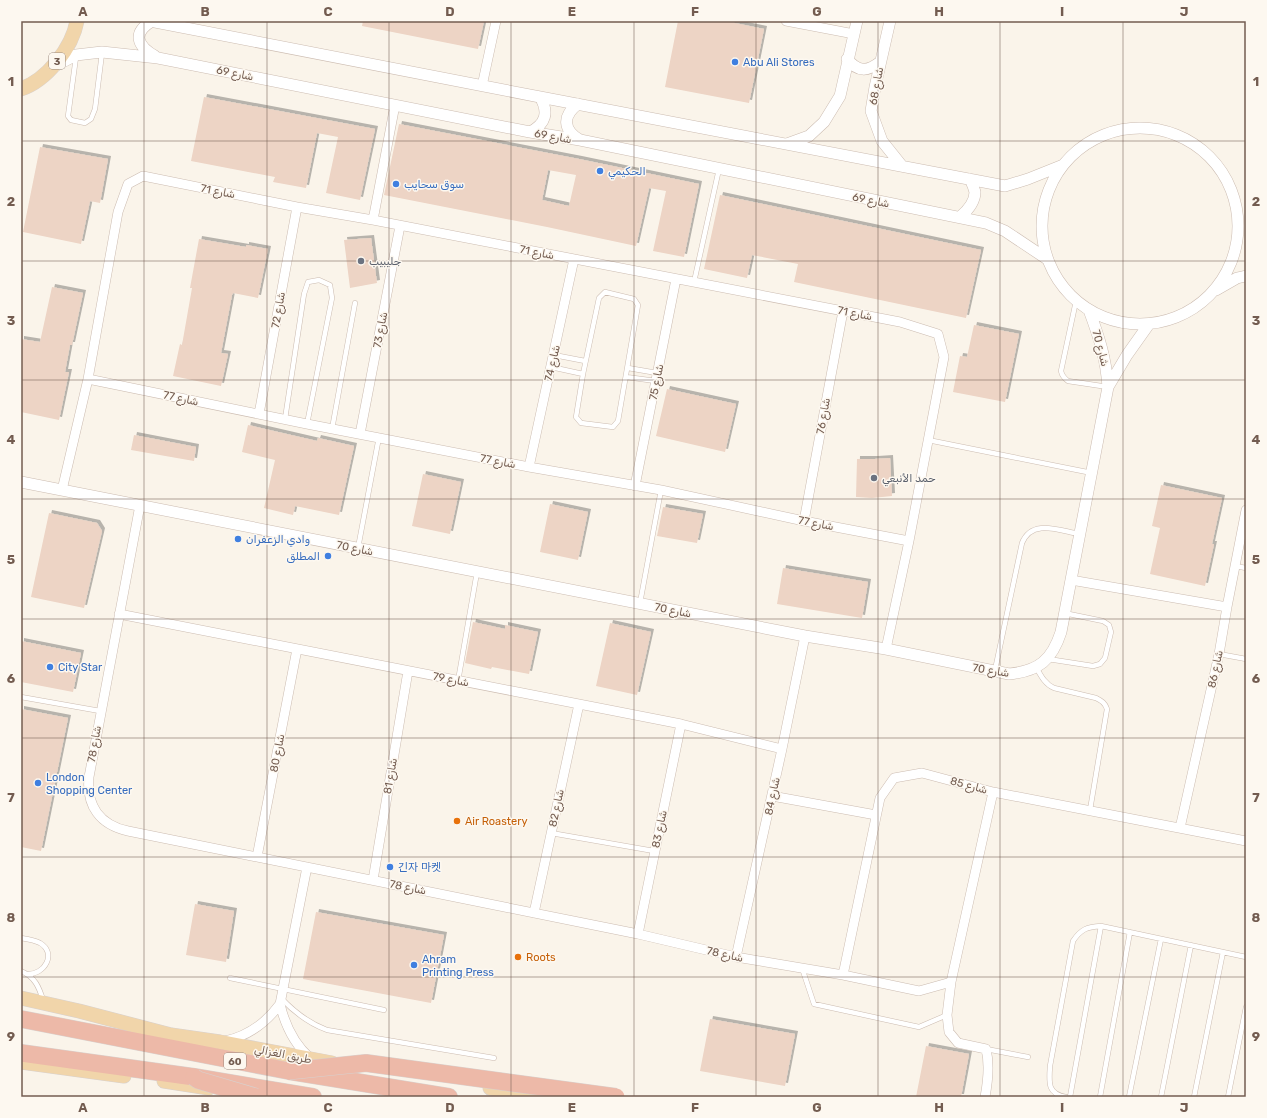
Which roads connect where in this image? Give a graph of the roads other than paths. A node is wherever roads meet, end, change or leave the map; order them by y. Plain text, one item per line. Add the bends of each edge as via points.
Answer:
1 (77, 21) edge
2 (151, 21) edge
3 (496, 21) edge
4 (786, 21) edge
5 (856, 21) edge
6 (890, 21) edge
7 (854, 34) junction
8 (102, 52) junction
9 (76, 55) junction
10 (158, 58) junction
11 (847, 59) junction
12 (880, 62) junction
13 (51, 69) junction
14 (482, 86) junction
15 (23, 89) edge
16 (540, 97) junction
17 (578, 104) junction
18 (395, 105) junction
19 (530, 132) junction
20 (580, 140) junction
21 (786, 144) junction
22 (902, 166) junction
23 (1063, 166) junction
24 (719, 169) junction
25 (970, 179) junction
26 (1234, 195) junction
27 (297, 207) junction
28 (1246, 208) edge
29 (960, 217) junction
30 (373, 220) junction
31 (400, 226) junction
32 (574, 259) junction
33 (1047, 260) junction
34 (1246, 276) edge
35 (676, 279) junction
36 (694, 282) junction
37 (1212, 293) junction
38 (1076, 301) junction
39 (355, 303) dead end
40 (1089, 310) junction
41 (843, 311) junction
42 (1149, 324) junction
43 (554, 355) junction
44 (584, 361) junction
45 (551, 367) junction
46 (628, 368) junction
47 (583, 374) junction
48 (626, 376) junction
49 (657, 377) junction
50 (88, 379) junction
51 (1108, 387) junction
52 (259, 414) junction
53 (285, 419) junction
54 (307, 424) junction
55 (332, 429) junction
56 (360, 434) junction
57 (379, 437) junction
58 (928, 440) junction
59 (529, 467) junction
60 (1092, 473) junction
61 (21, 482) edge
62 (635, 486) junction
63 (62, 490) junction
64 (661, 490) junction
65 (140, 505) junction
66 (1246, 510) edge
67 (804, 520) junction
68 (1080, 534) junction
69 (909, 541) junction
70 (357, 548) junction
71 (1235, 566) junction
72 (1246, 568) edge
73 (477, 572) junction
74 (1071, 580) junction
75 (640, 603) junction
76 (1227, 606) junction
77 (1064, 613) junction
78 (119, 614) junction
79 (805, 636) junction
80 (297, 649) junction
81 (886, 650) junction
82 (1219, 654) junction
83 (1047, 659) junction
84 (1246, 659) edge
85 (1036, 667) junction
86 (408, 671) junction
87 (995, 671) junction
88 (458, 681) junction
89 (21, 697) edge
90 (579, 704) junction
91 (100, 711) junction
92 (681, 724) junction
93 (782, 749) junction
94 (993, 792) junction
95 (772, 796) junction
96 (1090, 810) junction
97 (876, 815) junction
98 (1180, 828) junction
99 (551, 833) junction
100 (1246, 841) edge
101 (654, 851) junction
102 (257, 857) junction
103 (307, 867) junction
104 (373, 880) junction
105 (534, 913) junction
106 (1101, 926) junction
107 (1130, 932) junction
108 (638, 934) junction
109 (21, 938) edge
110 (1160, 939) junction
111 (1190, 945) junction
112 (1223, 952) junction
113 (736, 957) junction
114 (1246, 957) edge
115 (802, 968) junction
116 (21, 971) edge
117 (27, 974) junction
118 (843, 975) junction
119 (230, 978) dead end
120 (951, 982) junction
121 (282, 997) junction
122 (21, 998) edge
123 (44, 1003) junction
124 (1246, 1007) edge
125 (384, 1010) dead end
126 (947, 1015) junction
127 (21, 1019) edge
128 (220, 1042) junction
129 (986, 1049) junction
130 (21, 1053) edge
131 (1028, 1057) dead end
132 (494, 1058) dead end
133 (312, 1060) junction
134 (21, 1062) edge
135 (289, 1071) junction
136 (194, 1078) junction
137 (256, 1097) edge
138 (267, 1097) edge
139 (313, 1097) edge
140 (449, 1097) edge
141 (547, 1097) edge
142 (616, 1097) edge
143 (985, 1097) edge
144 (1066, 1097) edge
145 (1070, 1097) edge
146 (1100, 1097) edge
147 (1129, 1097) edge
148 (1161, 1097) edge
149 (1194, 1097) edge
150 (1228, 1097) edge

1 - 13 main road, 3 via 66,50
2 - 10 street via 143,26 139,35 140,44
2 - 14 street
3 - 14 street
4 - 7 street
5 - 7 street
6 - 12 street, شارع 68
7 - 11 street
8 - 9 street, شارع 69
8 - 9 lane via 95,109 91,119 84,123 71,120 68,116
8 - 10 street, شارع 69
9 - 13 street, شارع 69
10 - 18 street, شارع 69
11 - 12 street via 863,70 872,68
11 - 21 street via 840,96 824,122 809,136
12 - 22 street, شارع 68 via 871,111 882,141
13 - 15 main road, 3
14 - 16 street
16 - 17 street
16 - 19 street via 545,113 543,121 538,128
17 - 20 street via 567,118 567,128 572,136
17 - 21 street
18 - 19 street, شارع 69
18 - 30 street
19 - 20 street, شارع 69
20 - 24 street, شارع 69
21 - 22 street
22 - 25 street
23 - 25 street via 1005,186
23 - 26 street via 1080,149 1100,136 1122,129 1146,128 1169,132 1190,141 1209,155 1224,174
23 - 33 street via 1050,187 1043,211 1042,235
24 - 29 street, شارع 69
24 - 36 lane
25 - 29 street via 975,192 972,203
26 - 28 street
26 - 37 street via 1238,215 1235,250 1225,276
27 - 30 street, شارع 71
27 - 50 street, شارع 71 via 143,176 128,184 118,212
27 - 52 street, شارع 72
29 - 33 street, شارع 69 via 1005,231
30 - 31 street, شارع 71
31 - 32 street, شارع 71
31 - 56 street, شارع 73
32 - 35 street, شارع 71
32 - 43 street, شارع 74
33 - 38 street via 1059,282
34 - 37 street via 1237,278
35 - 36 street, شارع 71
35 - 49 street, شارع 75
36 - 41 street, شارع 71
37 - 42 street via 1184,314
38 - 40 street
38 - 51 lane via 1062,375 1068,381
39 - 55 lane
40 - 42 street via 1108,319 1128,324
40 - 51 street, شارع 70 via 1104,353
41 - 58 street, شارع 71 via 900,322 938,334 944,357
41 - 67 street, شارع 76
42 - 51 street, شارع 70
43 - 44 lane
43 - 45 street, شارع 74
44 - 46 lane via 598,298 605,292 634,299 638,305
44 - 47 lane
45 - 47 lane
45 - 59 street, شارع 74
46 - 48 lane
46 - 49 lane
47 - 48 lane via 576,417 581,423 613,427 618,421
48 - 49 lane
49 - 62 street, شارع 75
50 - 52 street, شارع 77
50 - 63 street, شارع 71
51 - 60 street, شارع 70
52 - 53 street, شارع 77
53 - 54 street, شارع 77
53 - 54 lane via 304,294 308,282 319,280 330,286 332,298
54 - 55 street, شارع 77
55 - 56 street, شارع 77
56 - 57 street, شارع 77
57 - 59 street, شارع 77
57 - 70 lane
58 - 60 lane
58 - 69 street, شارع 71
59 - 62 street, شارع 77
60 - 68 street, شارع 70
61 - 63 street, شارع 70
62 - 64 street, شارع 77
63 - 65 street, شارع 70
64 - 67 street, شارع 77
64 - 75 lane
65 - 70 street, شارع 70
65 - 78 street, شارع 78
66 - 71 street, شارع 86
67 - 69 street, شارع 77
68 - 74 street, شارع 70
68 - 87 lane via 1037,528 1025,536
69 - 81 street, شارع 71
70 - 73 street, شارع 70
71 - 72 lane
71 - 76 street, شارع 86
73 - 75 street, شارع 70
73 - 88 lane
74 - 76 street
74 - 77 street, شارع 70
75 - 79 street, شارع 70
76 - 82 street, شارع 86
77 - 83 street, شارع 70 via 1056,646
77 - 83 lane via 1103,621 1109,625 1111,632 1105,658 1100,664 1093,666
78 - 80 street, شارع 79
78 - 91 street, شارع 78
79 - 81 street, شارع 70
79 - 93 street, شارع 84
80 - 86 street, شارع 79
80 - 102 street, شارع 80
81 - 87 street, شارع 70
82 - 84 lane
82 - 98 street, شارع 86
83 - 85 street, شارع 70
85 - 87 street, شارع 70 via 1023,673
85 - 96 lane via 1049,686 1096,698 1105,704 1107,709
86 - 88 street, شارع 79
86 - 104 street, شارع 81
88 - 90 street, شارع 79
89 - 91 lane
90 - 92 street, شارع 79
90 - 99 street, شارع 82
91 - 102 street, شارع 78 via 88,786 92,804 103,820 119,829
92 - 93 street, شارع 79
92 - 101 street, شارع 83
93 - 95 street, شارع 84
94 - 96 street, شارع 85
94 - 97 street, شارع 85 via 922,773 894,778 880,798
94 - 120 street
95 - 97 street
95 - 113 street, شارع 84
96 - 98 street, شارع 85
97 - 118 street, شارع 85
98 - 100 street, شارع 85
99 - 101 lane
99 - 105 street, شارع 82
101 - 108 street, شارع 83
102 - 103 street, شارع 78
103 - 104 street, شارع 78
103 - 121 street
104 - 105 street, شارع 78
105 - 108 street, شارع 78
106 - 107 lane
106 - 144 lane via 1080,931 1073,941 1049,1082 1058,1096
106 - 145 lane
107 - 110 lane
107 - 146 lane
108 - 113 street, شارع 78
109 - 117 lane via 41,943 48,956 42,970
110 - 111 lane
110 - 147 lane
111 - 112 lane
111 - 148 lane
112 - 114 lane
112 - 149 lane
113 - 115 street, شارع 78
115 - 118 street, شارع 78
115 - 126 lane via 814,1004 919,1027
116 - 117 lane
117 - 123 lane via 36,982
118 - 120 street, شارع 78 via 919,991
119 - 121 lane
120 - 126 street
121 - 125 lane
121 - 128 street via 264,1022 254,1030
121 - 132 lane via 297,1014 326,1030
121 - 133 street via 284,1020 291,1035
122 - 123 main road, طريق الغزالي
123 - 128 main road, طريق الغزالي via 171,1034
124 - 150 lane
126 - 129 street via 949,1032 958,1043
127 - 135 highway, طريق الغزالي / 60
128 - 133 main road, طريق الغزالي
129 - 131 lane
129 - 143 street via 988,1078
130 - 136 highway, 60
133 - 141 main road, طريق الغزالي
134 - 138 main road
135 - 140 highway, طريق الغزالي / 60, bridge
135 - 142 highway, bridge via 366,1063
136 - 137 highway, bridge
136 - 139 highway, 60, bridge

